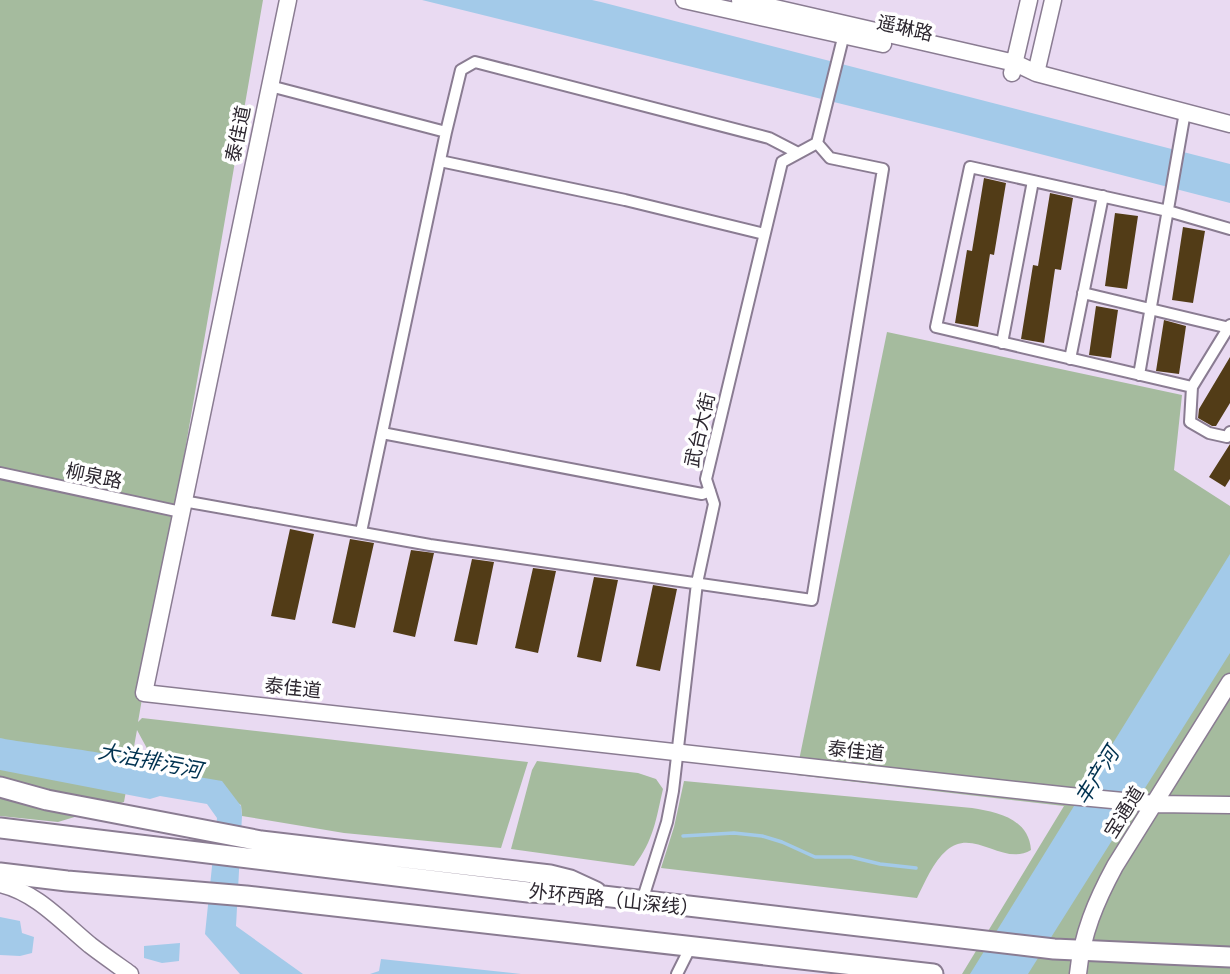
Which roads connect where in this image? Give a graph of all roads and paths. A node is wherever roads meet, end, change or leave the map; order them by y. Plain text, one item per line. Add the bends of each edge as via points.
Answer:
1 (288, 0) edge
2 (684, 0) edge
3 (740, 0) edge
4 (1029, 0) edge
5 (1052, 0) edge
6 (845, 30) junction
7 (1014, 68) junction
8 (1036, 73) junction
9 (270, 86) junction
10 (1185, 112) junction
11 (1230, 124) edge
12 (446, 132) junction
13 (817, 143) junction
14 (798, 153) junction
15 (440, 161) junction
16 (1033, 181) junction
17 (1103, 197) junction
18 (1168, 211) junction
19 (1230, 229) edge
20 (764, 234) junction
21 (1083, 293) junction
22 (1152, 310) junction
23 (1229, 327) edge
24 (1002, 343) junction
25 (1070, 359) junction
26 (1139, 375) junction
27 (1192, 387) junction
28 (1230, 432) edge
29 (382, 433) junction
30 (0, 473) edge
31 (710, 491) junction
32 (182, 507) junction
33 (361, 532) junction
34 (696, 583) junction
35 (1230, 682) edge
36 (678, 752) junction
37 (0, 787) edge
38 (1147, 803) junction
39 (1230, 805) edge
40 (0, 828) edge
41 (259, 851) junction
42 (0, 873) edge
43 (0, 884) edge
44 (642, 901) junction
45 (691, 946) junction
46 (1080, 951) junction
47 (1230, 957) edge
48 (130, 974) edge
49 (677, 974) edge
50 (933, 974) edge
51 (1078, 974) edge

1 - 9 street, 泰佳道
2 - 6 street, 遥琳路
3 - 6 street, 遥琳路
4 - 7 street
5 - 8 street
6 - 7 street, 遥琳路
6 - 13 street
7 - 8 street, 遥琳路
8 - 10 street, 遥琳路
9 - 12 street
9 - 32 street, 泰佳道
10 - 11 street, 遥琳路
10 - 18 street
12 - 14 street via 461,70 475,62 769,138
12 - 15 street
13 - 14 street, 武台大街
13 - 34 street, 柳泉路 via 830,158 883,169 812,600
14 - 20 street, 武台大街 via 782,162
15 - 20 street
15 - 29 street
16 - 17 street
16 - 24 street
16 - 24 street via 970,167 936,327
17 - 18 street
17 - 21 street
18 - 19 street
18 - 22 street
20 - 31 street, 武台大街 via 706,479
21 - 22 street
21 - 25 street
22 - 23 street
22 - 26 street
23 - 27 street
24 - 25 street
25 - 26 street
26 - 27 street
27 - 28 street via 1190,422 1209,433 1227,437
29 - 31 street via 648,485 702,494
29 - 33 street
30 - 32 street, 柳泉路
31 - 34 street, 武台大街 via 714,504
32 - 33 street, 柳泉路
32 - 36 street, 泰佳道 via 144,693
33 - 34 street, 柳泉路
34 - 36 street, 武台大街
35 - 38 street, 宝通道
36 - 38 street, 泰佳道
36 - 44 street, 武台大街 via 667,822
37 - 41 highway
38 - 39 street, 泰佳道
38 - 46 street, 宝通道 via 1089,919
40 - 41 highway, 外环西路（山深线）
41 - 44 highway, 外环西路（山深线） via 528,892
42 - 45 highway, 外环西路（山深线）
43 - 48 street via 33,897
44 - 46 highway, 外环西路（山深线）
45 - 49 street
45 - 50 highway, 外环西路（山深线）
46 - 47 highway, 外环西路（山深线）
46 - 51 street, 宝通道

